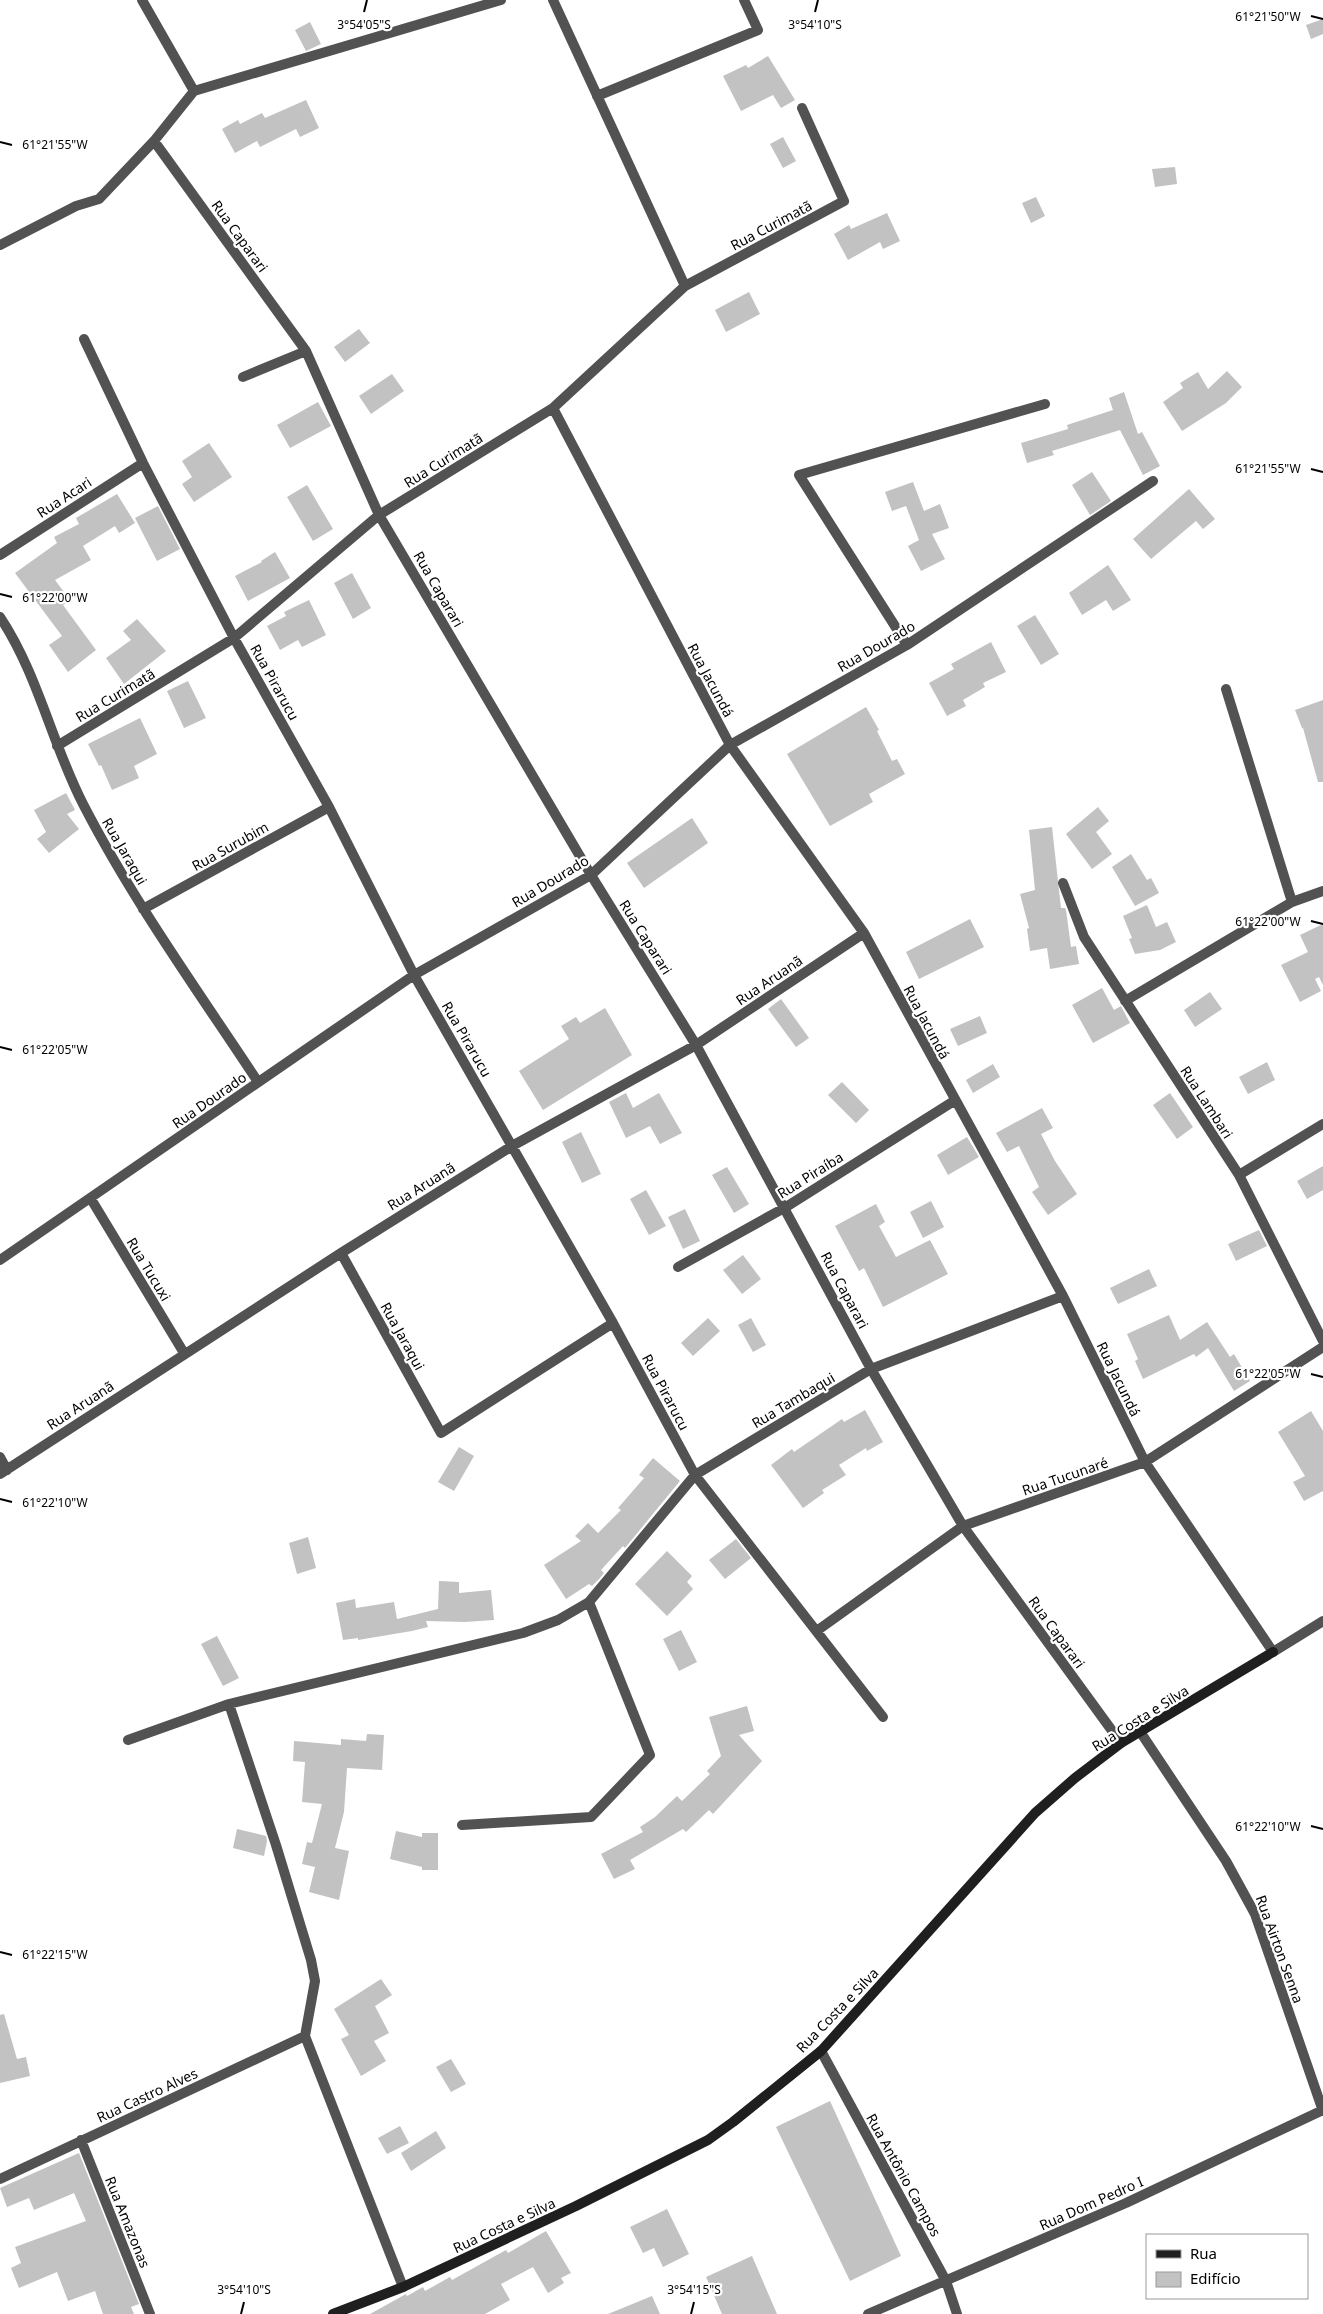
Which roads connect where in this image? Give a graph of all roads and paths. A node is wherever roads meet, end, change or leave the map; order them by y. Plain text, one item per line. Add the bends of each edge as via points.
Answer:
1 (142, 0) edge
2 (502, 0) edge
3 (553, 0) edge
4 (744, 0) edge
5 (194, 91) junction
6 (597, 96) junction
7 (802, 108) dead end
8 (154, 141) junction
9 (0, 245) edge
10 (685, 286) junction
11 (84, 339) dead end
12 (306, 351) junction
13 (243, 376) dead end
14 (1045, 404) dead end
15 (553, 408) junction
16 (143, 463) junction
17 (1153, 481) dead end
18 (379, 515) junction
19 (0, 555) edge
20 (0, 617) edge
21 (234, 638) junction
22 (907, 645) junction
23 (1226, 689) dead end
24 (730, 745) junction
25 (57, 746) junction
26 (329, 807) junction
27 (591, 875) junction
28 (1063, 883) dead end
29 (1323, 891) edge
30 (1292, 902) junction
31 (143, 909) junction
32 (864, 933) junction
33 (414, 975) junction
34 (1125, 1001) junction
35 (696, 1045) junction
36 (258, 1082) junction
37 (954, 1101) junction
38 (1323, 1124) edge
39 (512, 1146) junction
40 (1239, 1175) junction
41 (91, 1199) junction
42 (786, 1207) junction
43 (341, 1253) junction
44 (0, 1260) edge
45 (678, 1267) dead end
46 (1063, 1296) junction
47 (613, 1323) junction
48 (1323, 1341) edge
49 (1323, 1347) edge
50 (184, 1353) junction
51 (871, 1369) junction
52 (0, 1457) edge
53 (1145, 1462) junction
54 (4, 1472) edge
55 (695, 1475) junction
56 (963, 1526) junction
57 (589, 1602) junction
58 (1323, 1621) edge
59 (818, 1630) junction
60 (1273, 1652) junction
61 (229, 1704) junction
62 (883, 1717) dead end
63 (1141, 1733) junction
64 (128, 1740) dead end
65 (1121, 1743) junction
66 (462, 1825) dead end
67 (305, 2036) junction
68 (821, 2051) junction
69 (1323, 2110) edge
70 (81, 2140) junction
71 (0, 2179) edge
72 (946, 2281) junction
73 (403, 2287) junction
74 (150, 2314) edge
75 (333, 2314) edge
76 (868, 2314) edge
77 (957, 2314) edge

1 - 5 street
2 - 5 street
3 - 6 street
4 - 6 street via 758,30
5 - 8 street
6 - 10 street
7 - 10 street, Rua Curimatã via 844,202
8 - 9 street via 99,199 76,206
8 - 12 street, Rua Caparari
10 - 15 street, Rua Curimatã
11 - 16 street, Rua Pirarucu
12 - 13 street
12 - 18 street, Rua Caparari
14 - 22 street via 799,475
15 - 18 street, Rua Curimatã
15 - 24 street, Rua Jacundá
16 - 19 street, Rua Acari
16 - 21 street, Rua Pirarucu
17 - 22 street, Rua Dourado
18 - 21 street, Rua Curimatã
18 - 27 street, Rua Caparari
20 - 25 street, Rua Jaraqui via 27,670
21 - 25 street, Rua Curimatã
21 - 26 street, Rua Pirarucu
22 - 24 street, Rua Dourado
23 - 30 street
24 - 27 street, Rua Dourado
24 - 32 street, Rua Jacundá
25 - 31 street, Rua Jaraqui via 82,802
26 - 31 street, Rua Surubim
26 - 33 street, Rua Pirarucu
27 - 33 street, Rua Dourado
27 - 35 street, Rua Caparari
28 - 34 street, Rua Lambari via 1084,937
29 - 30 street
30 - 34 street
31 - 36 street, Rua Jaraqui
32 - 35 street, Rua Aruanã
32 - 37 street, Rua Jacundá
33 - 36 street, Rua Dourado
33 - 39 street, Rua Pirarucu
34 - 40 street, Rua Lambari
35 - 39 street, Rua Aruanã
35 - 42 street, Rua Caparari
36 - 41 street, Rua Dourado
37 - 42 street, Rua Piraíba
37 - 46 street, Rua Jacundá
38 - 40 street
39 - 43 street, Rua Aruanã
39 - 47 street, Rua Pirarucu
40 - 48 street, Rua Lambari
41 - 44 street, Rua Dourado
41 - 50 street, Rua Tucuxi
42 - 45 street, Rua Piraíba
42 - 51 street, Rua Caparari
43 - 47 street, Rua Jaraqui via 441,1432
43 - 50 street, Rua Aruanã
46 - 51 street, Rua Tambaqui
46 - 53 street, Rua Jacundá
47 - 55 street, Rua Pirarucu
49 - 53 street, Rua Tucunaré
50 - 54 street, Rua Aruanã
51 - 55 street, Rua Tambaqui
51 - 56 street, Rua Caparari
52 - 54 street
53 - 56 street, Rua Tucunaré
53 - 60 street, Rua Jacundá
55 - 57 street, Rua Tambaqui
55 - 59 street, Rua Pirarucu
56 - 59 street, Rua Tucunaré
56 - 65 street, Rua Caparari
57 - 61 street via 558,1620 524,1633
57 - 66 street via 650,1755 591,1817
58 - 60 street
59 - 62 street, Rua Pirarucu
60 - 63 street, Rua Costa e Silva
61 - 64 street
61 - 67 street via 311,1960 315,1981
63 - 65 street, Rua Costa e Silva
63 - 69 street, Rua Airton Senna via 1226,1861 1255,1914
65 - 68 street, Rua Costa e Silva via 1035,1813
67 - 70 street, Rua Castro Alves
67 - 73 street
68 - 72 street, Rua Antônio Campos
68 - 73 street, Rua Costa e Silva via 708,2140
69 - 72 street, Rua Dom Pedro I via 1126,2203
70 - 71 street, Rua Castro Alves
70 - 74 street, Rua Amazonas
72 - 76 street, Rua Dom Pedro I
72 - 77 street, Rua Antônio Campos
73 - 75 street, Rua Costa e Silva

